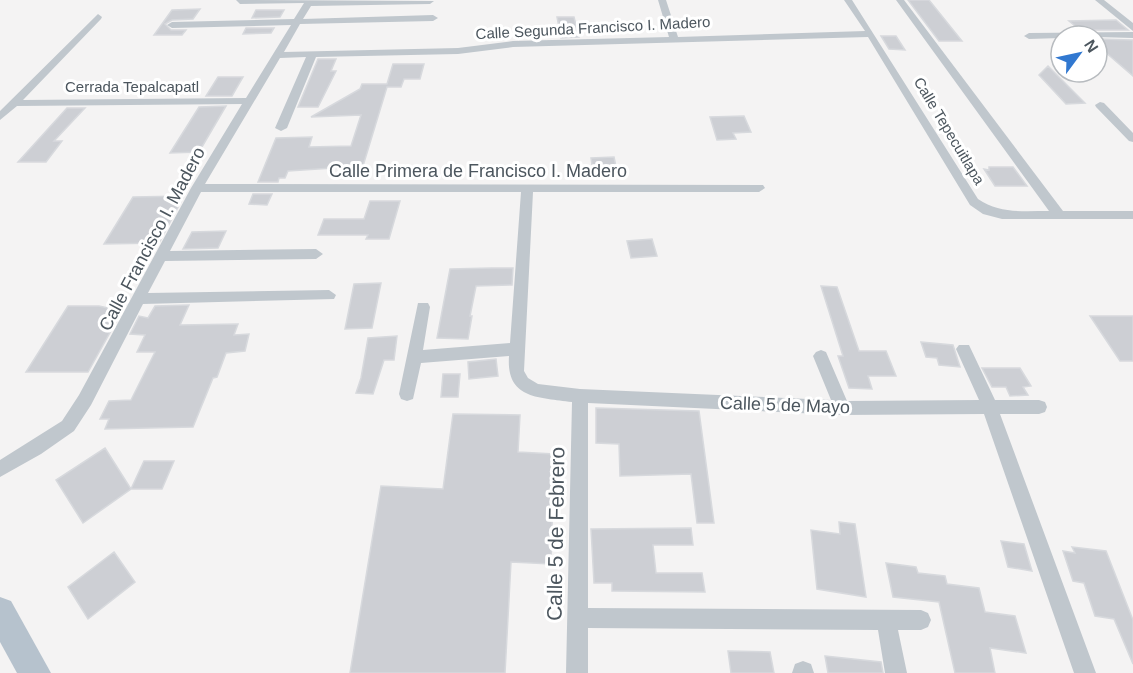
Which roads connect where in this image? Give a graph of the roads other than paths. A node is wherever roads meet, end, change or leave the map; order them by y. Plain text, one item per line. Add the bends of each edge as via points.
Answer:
1 (662, 0) edge
2 (848, 0) edge
3 (900, 0) edge
4 (1099, 0) edge
5 (240, 1) edge
6 (310, 1) edge
7 (430, 1) edge
8 (98, 18) dead end
9 (434, 18) dead end
10 (299, 20) junction
11 (172, 25) dead end
12 (1133, 28) edge
13 (871, 34) junction
14 (1133, 35) edge
15 (1029, 36) dead end
16 (674, 39) junction
17 (312, 54) junction
18 (279, 55) junction
19 (250, 101) junction
20 (14, 103) junction
21 (1100, 105) dead end
22 (0, 117) edge
23 (281, 128) dead end
24 (1133, 140) edge
25 (198, 188) junction
26 (759, 188) dead end
27 (527, 189) junction
28 (1059, 215) junction
29 (1133, 215) edge
30 (316, 254) dead end
31 (163, 256) junction
32 (330, 295) dead end
33 (141, 299) junction
34 (423, 307) dead end
35 (516, 349) junction
36 (964, 349) dead end
37 (821, 356) dead end
38 (414, 357) junction
39 (407, 394) dead end
40 (580, 396) junction
41 (1039, 407) dead end
42 (842, 408) junction
43 (990, 408) junction
44 (0, 469) edge
45 (0, 612) edge
46 (577, 618) junction
47 (886, 619) junction
48 (921, 620) dead end
49 (35, 673) edge
50 (578, 673) edge
51 (896, 673) edge
52 (1085, 673) edge

1 - 16 street
2 - 13 street, Calle Tepecuitlapa
3 - 28 street
4 - 12 street
5 - 6 street
6 - 7 street
6 - 10 street, Calle Francisco I. Madero
8 - 20 street
9 - 10 street
10 - 11 street
10 - 18 street, Calle Francisco I. Madero
13 - 16 street, Calle Segunda Francisco I. Madero
13 - 28 street, Calle Tepecuitlapa via 974,202 1002,215
14 - 15 street
16 - 17 street, Calle Segunda Francisco I. Madero via 513,44 458,51
17 - 18 street, Calle Segunda Francisco I. Madero
17 - 23 street
18 - 19 street, Calle Francisco I. Madero
19 - 20 street, Cerrada Tepalcapatl
19 - 25 street, Calle Francisco I. Madero
20 - 22 street
21 - 24 street
25 - 27 street, Calle Primera de Francisco I. Madero
25 - 31 street, Calle Francisco I. Madero
26 - 27 street, Calle Primera de Francisco I. Madero
27 - 35 street
28 - 29 street, Calle Tepecuitlapa
30 - 31 street
31 - 33 street, Calle Francisco I. Madero
32 - 33 street
33 - 44 street, Calle Francisco I. Madero via 68,426
34 - 38 street
35 - 38 street
35 - 40 street, Calle 5 de Mayo via 516,371 522,383 535,390
36 - 43 street
37 - 42 street
38 - 39 street
40 - 42 street, Calle 5 de Mayo
40 - 46 street, Calle 5 de Febrero
41 - 43 street, Calle 5 de Mayo
42 - 43 street, Calle 5 de Mayo
43 - 52 street
45 - 49 main road
46 - 47 street
46 - 50 street, Calle 5 de Febrero
47 - 48 street
47 - 51 street

